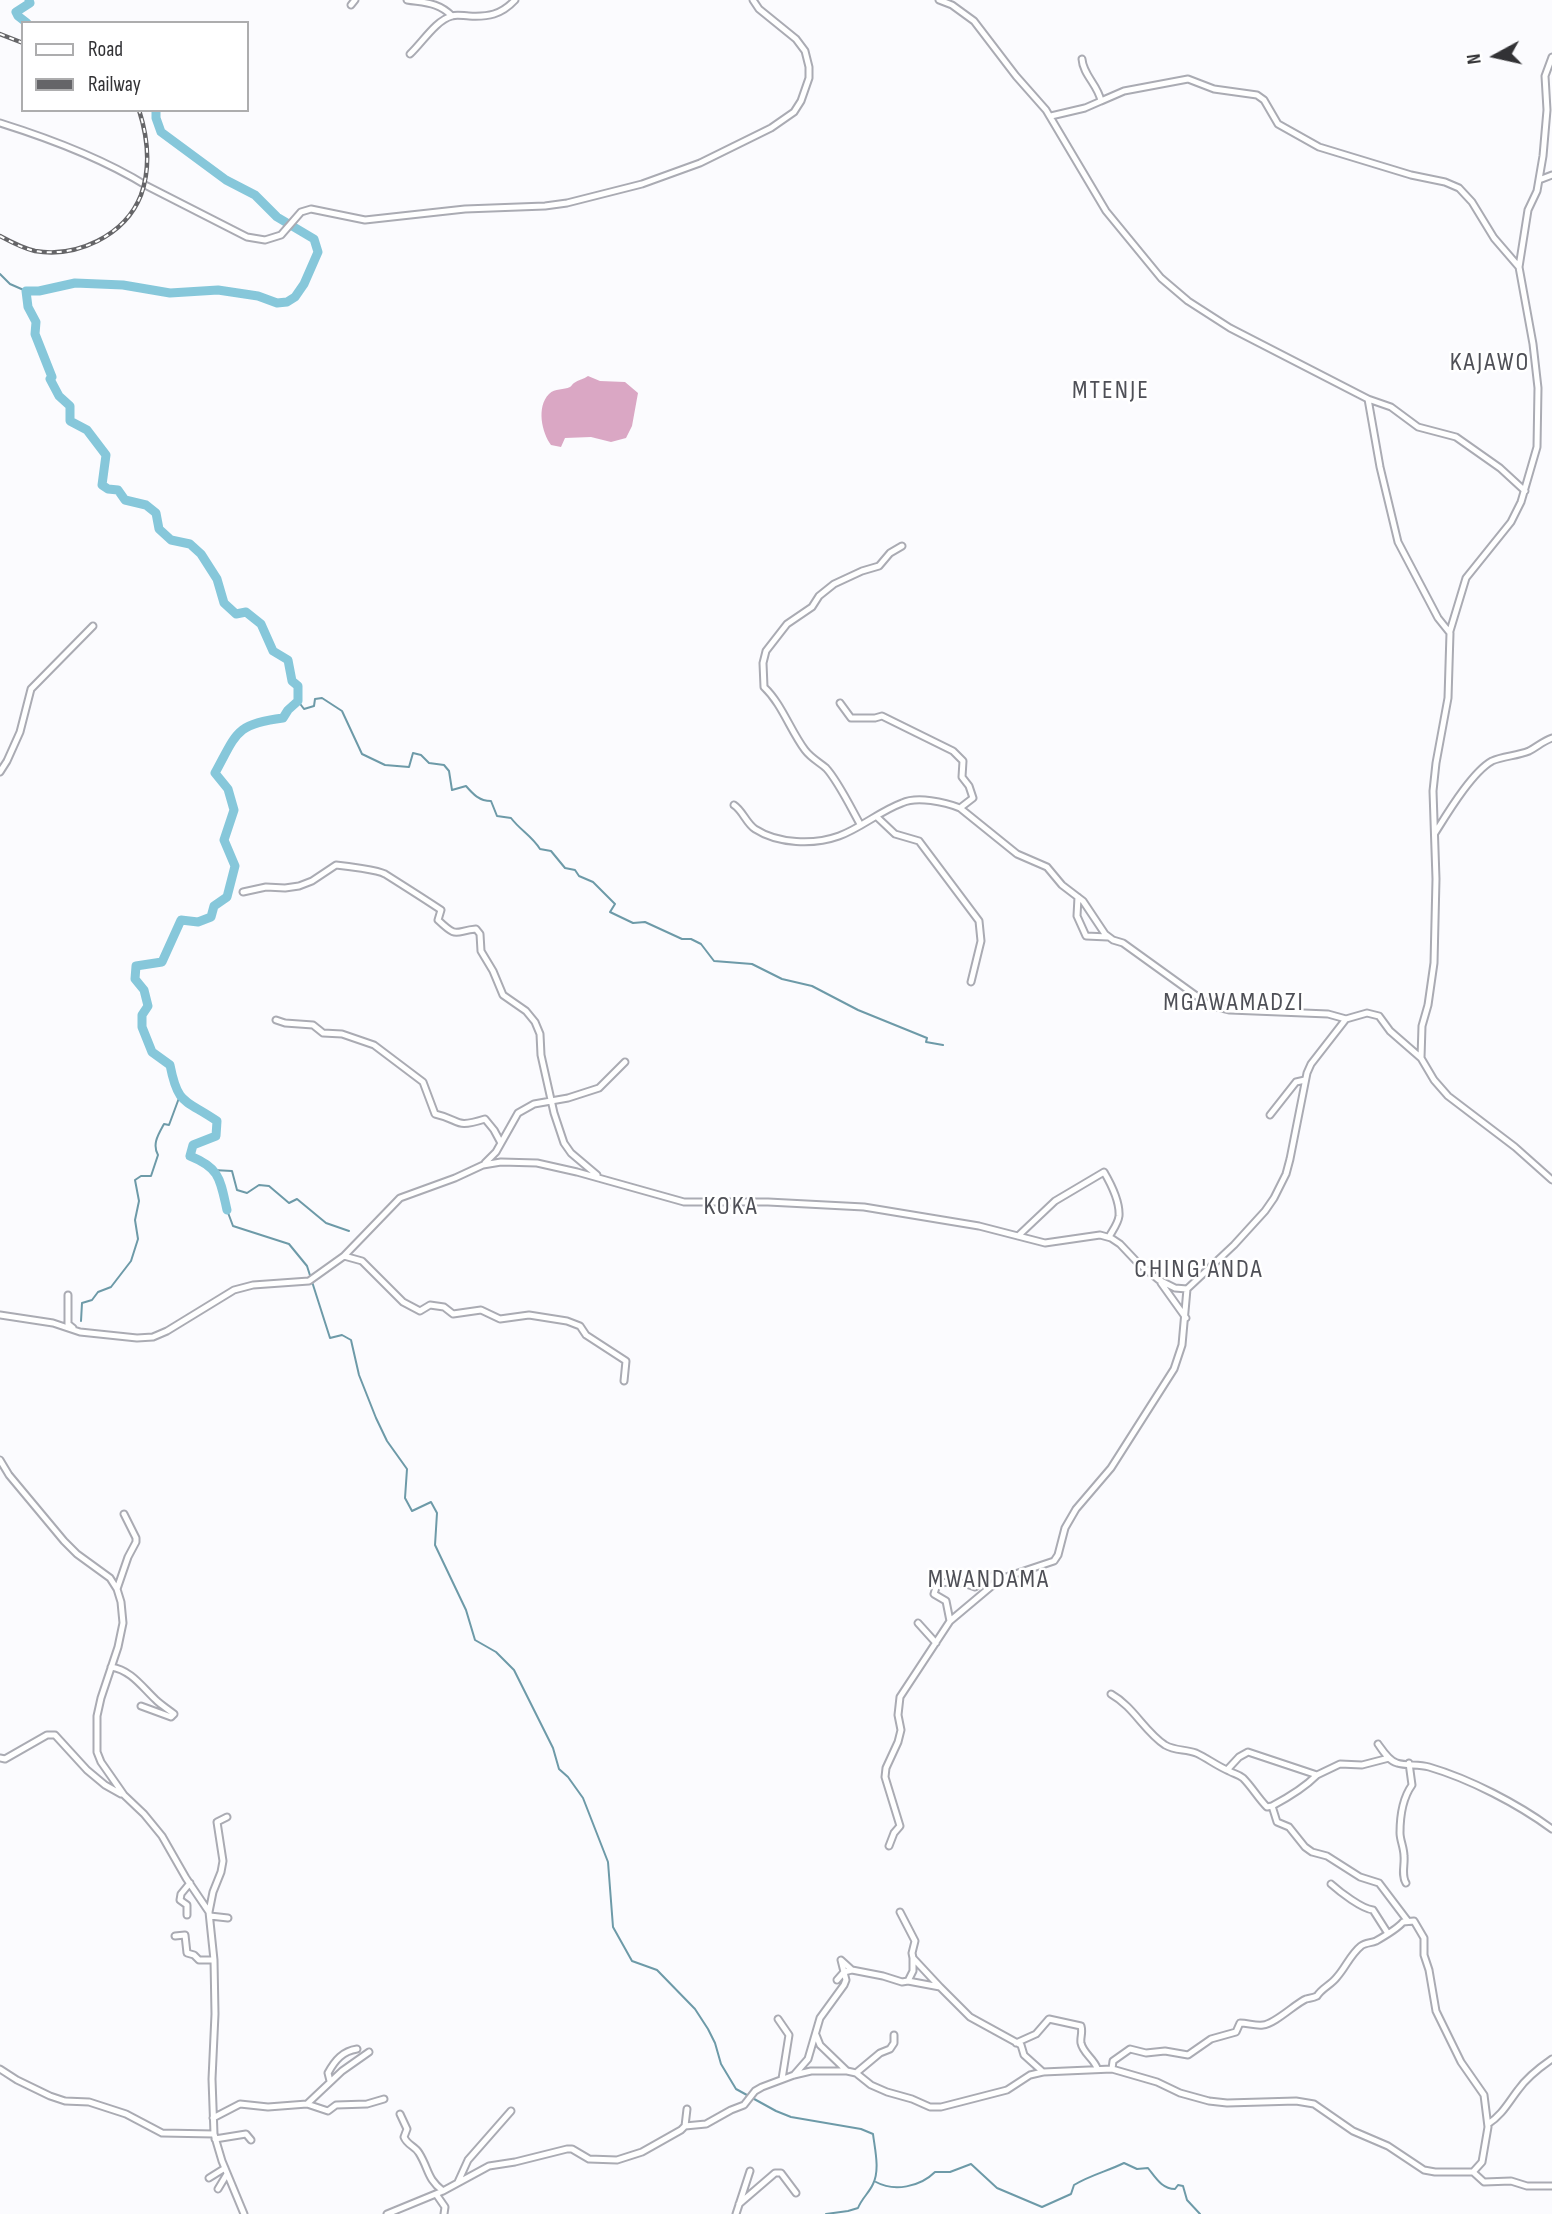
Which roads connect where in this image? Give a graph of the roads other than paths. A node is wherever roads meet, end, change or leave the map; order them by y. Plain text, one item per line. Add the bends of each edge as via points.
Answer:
1 (407, 0) edge
2 (515, 0) edge
3 (753, 0) edge
4 (939, 0) edge
5 (452, 16) junction
6 (410, 54) dead end
7 (1552, 57) edge
8 (1082, 59) dead end
9 (1101, 101) junction
10 (1051, 116) junction
11 (0, 123) edge
12 (1552, 175) edge
13 (1539, 180) junction
14 (1519, 267) junction
15 (1368, 399) junction
16 (1525, 491) junction
17 (902, 546) dead end
18 (93, 626) dead end
19 (1450, 631) junction
20 (840, 703) dead end
21 (1552, 738) edge
22 (0, 772) edge
23 (734, 805) dead end
24 (960, 808) junction
25 (877, 817) junction
26 (860, 824) junction
27 (1434, 836) junction
28 (243, 892) dead end
29 (1078, 897) junction
30 (1109, 937) junction
31 (971, 982) dead end
32 (1346, 1019) junction
33 (276, 1020) dead end
34 (1420, 1058) junction
35 (625, 1062) dead end
36 (1306, 1080) junction
37 (551, 1101) junction
38 (1270, 1115) dead end
39 (501, 1143) junction
40 (483, 1165) junction
41 (599, 1178) junction
42 (1552, 1180) edge
43 (1018, 1236) junction
44 (1109, 1237) junction
45 (344, 1256) junction
46 (1159, 1280) junction
47 (1187, 1289) junction
48 (68, 1295) dead end
49 (0, 1315) edge
50 (1186, 1318) junction
51 (80, 1332) junction
52 (624, 1381) dead end
53 (0, 1460) edge
54 (124, 1514) dead end
55 (1000, 1579) junction
56 (117, 1589) junction
57 (950, 1621) junction
58 (918, 1623) dead end
59 (936, 1643) junction
60 (111, 1667) junction
61 (1111, 1694) dead end
62 (141, 1706) dead end
63 (1378, 1744) dead end
64 (0, 1758) edge
65 (1389, 1758) junction
66 (1409, 1763) junction
67 (1227, 1770) junction
68 (1317, 1774) junction
69 (124, 1795) junction
70 (1272, 1806) junction
71 (226, 1817) dead end
72 (1552, 1829) edge
73 (889, 1846) dead end
74 (190, 1883) junction
75 (1406, 1883) dead end
76 (1331, 1884) dead end
77 (900, 1912) dead end
78 (210, 1914) junction
79 (187, 1915) dead end
80 (228, 1918) dead end
81 (1407, 1920) junction
82 (1387, 1932) junction
83 (175, 1936) dead end
84 (914, 1958) junction
85 (214, 1960) junction
86 (852, 1969) junction
87 (844, 1972) junction
88 (837, 1980) dead end
89 (908, 1981) junction
90 (940, 1987) junction
91 (778, 2019) dead end
92 (816, 2035) junction
93 (894, 2035) dead end
94 (1016, 2043) junction
95 (357, 2049) dead end
96 (369, 2052) dead end
97 (1552, 2059) edge
98 (0, 2068) edge
99 (1097, 2068) junction
100 (1112, 2069) junction
101 (847, 2071) junction
102 (1042, 2072) junction
103 (856, 2073) junction
104 (794, 2075) junction
105 (782, 2080) junction
106 (330, 2081) junction
107 (384, 2099) dead end
108 (307, 2104) junction
109 (687, 2109) dead end
110 (511, 2111) dead end
111 (400, 2114) dead end
112 (213, 2118) junction
113 (1488, 2124) junction
114 (685, 2126) junction
115 (214, 2136) junction
116 (251, 2140) dead end
117 (226, 2171) junction
118 (750, 2171) dead end
119 (1473, 2172) junction
120 (209, 2178) dead end
121 (456, 2184) junction
122 (1552, 2186) edge
123 (218, 2189) dead end
124 (443, 2191) junction
125 (796, 2193) dead end
126 (436, 2194) junction
127 (739, 2204) junction
128 (244, 2214) edge
129 (387, 2214) edge
130 (444, 2214) edge
131 (736, 2214) edge

1 - 5 street via 441,6
2 - 5 street via 496,14
3 - 11 street via 805,51 809,78 794,113 700,163 567,203 365,220 311,209 301,212 272,240 255,240 97,159
4 - 10 street via 974,21
5 - 6 street
7 - 13 street via 1545,76 1547,110
8 - 9 street
9 - 10 street
9 - 14 street via 1124,91 1188,79 1214,89 1257,95 1278,124 1319,146 1459,188
10 - 15 street via 1106,211 1176,292 1230,328
12 - 13 street
13 - 14 street via 1528,210
14 - 16 street via 1538,388 1537,447
15 - 16 street via 1391,407 1419,427 1456,437
15 - 19 street via 1400,548 1438,618
16 - 19 street via 1511,522 1466,578
17 - 26 street via 878,566 827,589 812,607 787,624 764,658 764,687 805,750 830,773
18 - 22 street via 31,689 20,732
19 - 27 street via 1449,683 1436,763
20 - 24 street via 851,718 882,716 953,751 963,761 962,776 973,798
21 - 27 street via 1485,767 1448,811
23 - 26 street via 754,829 779,839 827,839
24 - 25 street via 910,801
24 - 29 street via 1017,854 1049,869
25 - 26 street
25 - 31 street via 895,834 919,841 979,921 981,941
27 - 34 street via 1436,933
28 - 37 street via 299,886 336,865 383,873 441,911 438,920 455,934 476,929 481,951 503,995 535,1022
29 - 30 street
29 - 30 street via 1077,916 1086,936
30 - 32 street via 1209,1005
32 - 34 street via 1375,1013
32 - 36 street via 1311,1064
33 - 39 street via 313,1025 323,1033 374,1045 423,1082 435,1114 467,1125 485,1119
34 - 42 street via 1448,1096
35 - 37 street via 599,1088
36 - 38 street via 1296,1082
36 - 47 street via 1286,1174 1274,1198 1234,1245
37 - 39 street via 518,1113
37 - 41 street via 564,1143
39 - 40 street
40 - 41 street via 537,1163
40 - 45 street via 400,1198
41 - 43 street via 684,1202 864,1208
43 - 44 street via 1045,1243 1089,1235
43 - 44 street via 1055,1201 1104,1172 1119,1211
44 - 46 street
45 - 51 street via 311,1279 234,1290 153,1337
45 - 52 street via 362,1261 416,1310 430,1305 453,1314 481,1310 500,1319 546,1316 580,1326 586,1335 626,1361
46 - 47 street
46 - 50 street
47 - 50 street
48 - 51 street via 68,1324
49 - 51 street
50 - 55 street via 1174,1369 1111,1468 1076,1509 1065,1528 1059,1555 1054,1561
53 - 56 street via 70,1548 110,1578
54 - 56 street via 136,1542
55 - 57 street
55 - 57 street via 994,1575 975,1587 959,1581 937,1584 934,1594 946,1601
56 - 60 street via 122,1623
57 - 59 street
58 - 59 street
59 - 73 street via 900,1696 901,1730 886,1777 900,1826
60 - 62 street via 122,1668 174,1714 171,1717
60 - 69 street via 97,1716 97,1752
61 - 67 street via 1165,1745 1190,1751
63 - 65 street
64 - 69 street via 55,1735 87,1770
65 - 66 street
65 - 68 street via 1362,1765 1340,1763
66 - 72 street via 1488,1790
66 - 75 street via 1412,1785 1403,1805 1400,1832
67 - 68 street via 1248,1752
67 - 70 street via 1242,1777 1267,1807
68 - 70 street via 1306,1787
69 - 74 street via 162,1836
70 - 81 street via 1277,1822 1289,1827 1312,1852 1380,1883
71 - 78 street via 217,1822 223,1861
74 - 78 street
74 - 79 street via 180,1900 187,1905
76 - 82 street via 1362,1909 1373,1910
77 - 84 street via 915,1941
78 - 80 street
78 - 85 street
81 - 82 street
81 - 113 street via 1415,1921 1424,1937 1436,2011 1461,2063 1484,2095
82 - 100 street via 1362,1944 1317,1996 1266,2024 1240,2023 1236,2032 1211,2039 1188,2055 1130,2049 1113,2061
83 - 85 street via 185,1935 187,1953 199,1960
84 - 89 street
84 - 90 street
85 - 112 street
86 - 87 street
86 - 87 street via 841,1960
86 - 89 street
87 - 88 street
87 - 92 street via 844,1985 820,2018
89 - 90 street
90 - 94 street via 970,2017
91 - 105 street via 789,2035
92 - 101 street
92 - 104 street via 808,2059
93 - 103 street via 890,2049
94 - 99 street via 1035,2034 1049,2019 1081,2026 1082,2047
94 - 102 street
95 - 106 street via 334,2062 327,2073
96 - 106 street
97 - 113 street via 1538,2068 1499,2117
98 - 115 street via 50,2096 130,2115 162,2133
99 - 100 street
99 - 102 street
100 - 119 street via 1209,2101 1314,2104 1424,2170
101 - 103 street
101 - 104 street
102 - 103 street via 1007,2090 936,2108 871,2085
104 - 105 street
105 - 114 street via 762,2087 739,2108 706,2124
106 - 108 street
107 - 108 street via 336,2105 328,2111
108 - 112 street via 240,2104
109 - 114 street
110 - 121 street via 468,2160
111 - 124 street via 407,2129 406,2142 418,2150 433,2184
112 - 115 street
113 - 119 street via 1482,2162
114 - 121 street via 627,2158 589,2159 572,2148 489,2165
115 - 116 street via 246,2134
115 - 117 street
117 - 120 street
117 - 123 street
117 - 128 street
118 - 127 street
119 - 122 street via 1484,2182
121 - 124 street
124 - 126 street
125 - 127 street via 781,2173 775,2172
126 - 129 street
126 - 130 street via 445,2207
127 - 131 street

